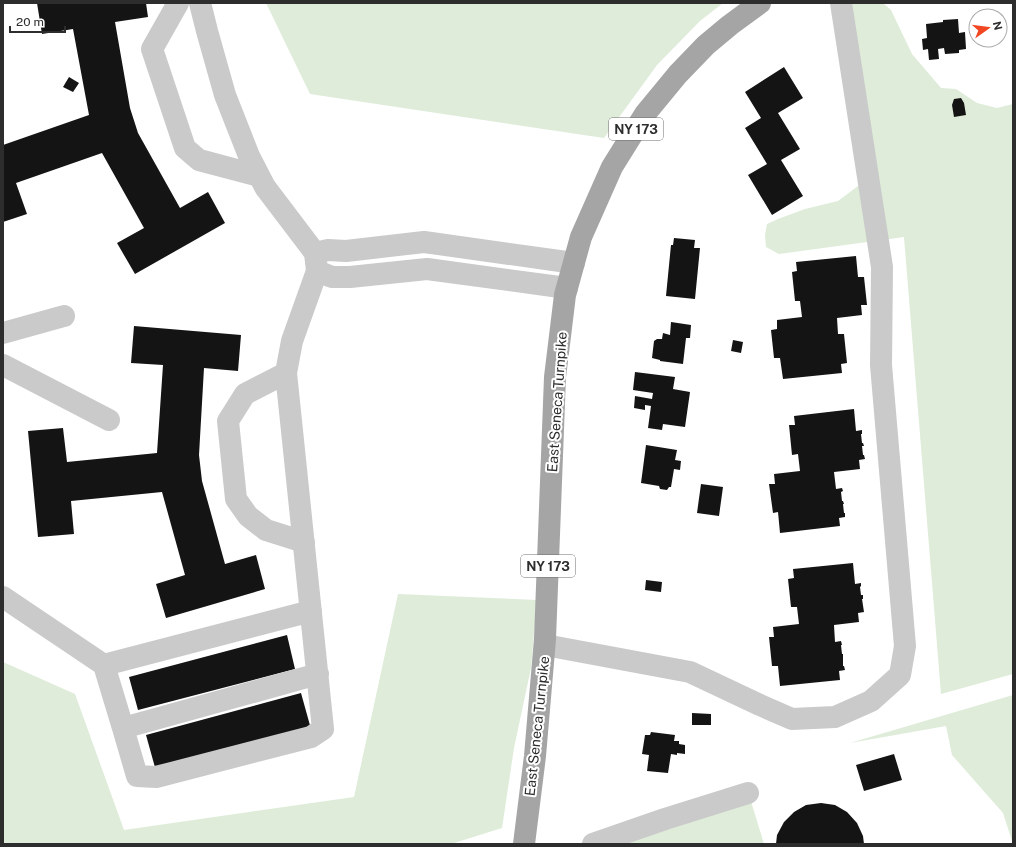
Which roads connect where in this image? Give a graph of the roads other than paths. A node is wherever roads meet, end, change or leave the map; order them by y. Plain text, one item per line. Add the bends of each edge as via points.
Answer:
1 (178, 3) edge
2 (200, 3) edge
3 (760, 3) edge
4 (841, 3) edge
5 (259, 176) junction
6 (454, 246) junction
7 (316, 262) junction
8 (574, 263) junction
9 (450, 272) junction
10 (567, 288) junction
11 (64, 316) dead end
12 (3, 333) edge
13 (3, 365) edge
14 (286, 373) junction
15 (109, 420) dead end
16 (304, 542) junction
17 (3, 597) edge
18 (311, 611) junction
19 (545, 645) junction
20 (104, 665) junction
21 (318, 674) junction
22 (123, 728) junction
23 (748, 793) dead end
24 (524, 844) edge
25 (593, 844) edge

1 - 5 lane via 152,49 185,148 199,160
2 - 5 lane via 225,95
3 - 8 main road, East Seneca Turnpike / NY 173 via 706,45 645,114 612,167 581,237
4 - 19 lane via 882,267 881,365 905,646 900,676 871,701 835,717 792,719 690,672
5 - 7 lane
6 - 7 lane via 424,242 346,251 328,250
6 - 8 lane
6 - 9 lane
7 - 9 lane via 332,277 350,278 427,269
7 - 14 lane via 292,341
8 - 10 main road, East Seneca Turnpike / NY 173
9 - 10 lane
10 - 19 main road, East Seneca Turnpike / NY 173 via 555,377
11 - 12 lane
13 - 15 lane
14 - 16 lane
14 - 16 lane via 245,394 228,421 235,491 236,499 248,516 266,530
16 - 18 lane
17 - 20 lane
18 - 20 lane
18 - 21 lane
19 - 24 main road, East Seneca Turnpike / NY 173 via 536,756
20 - 22 lane
21 - 22 lane
21 - 22 lane via 323,729 311,737 156,777 137,776
23 - 25 lane

